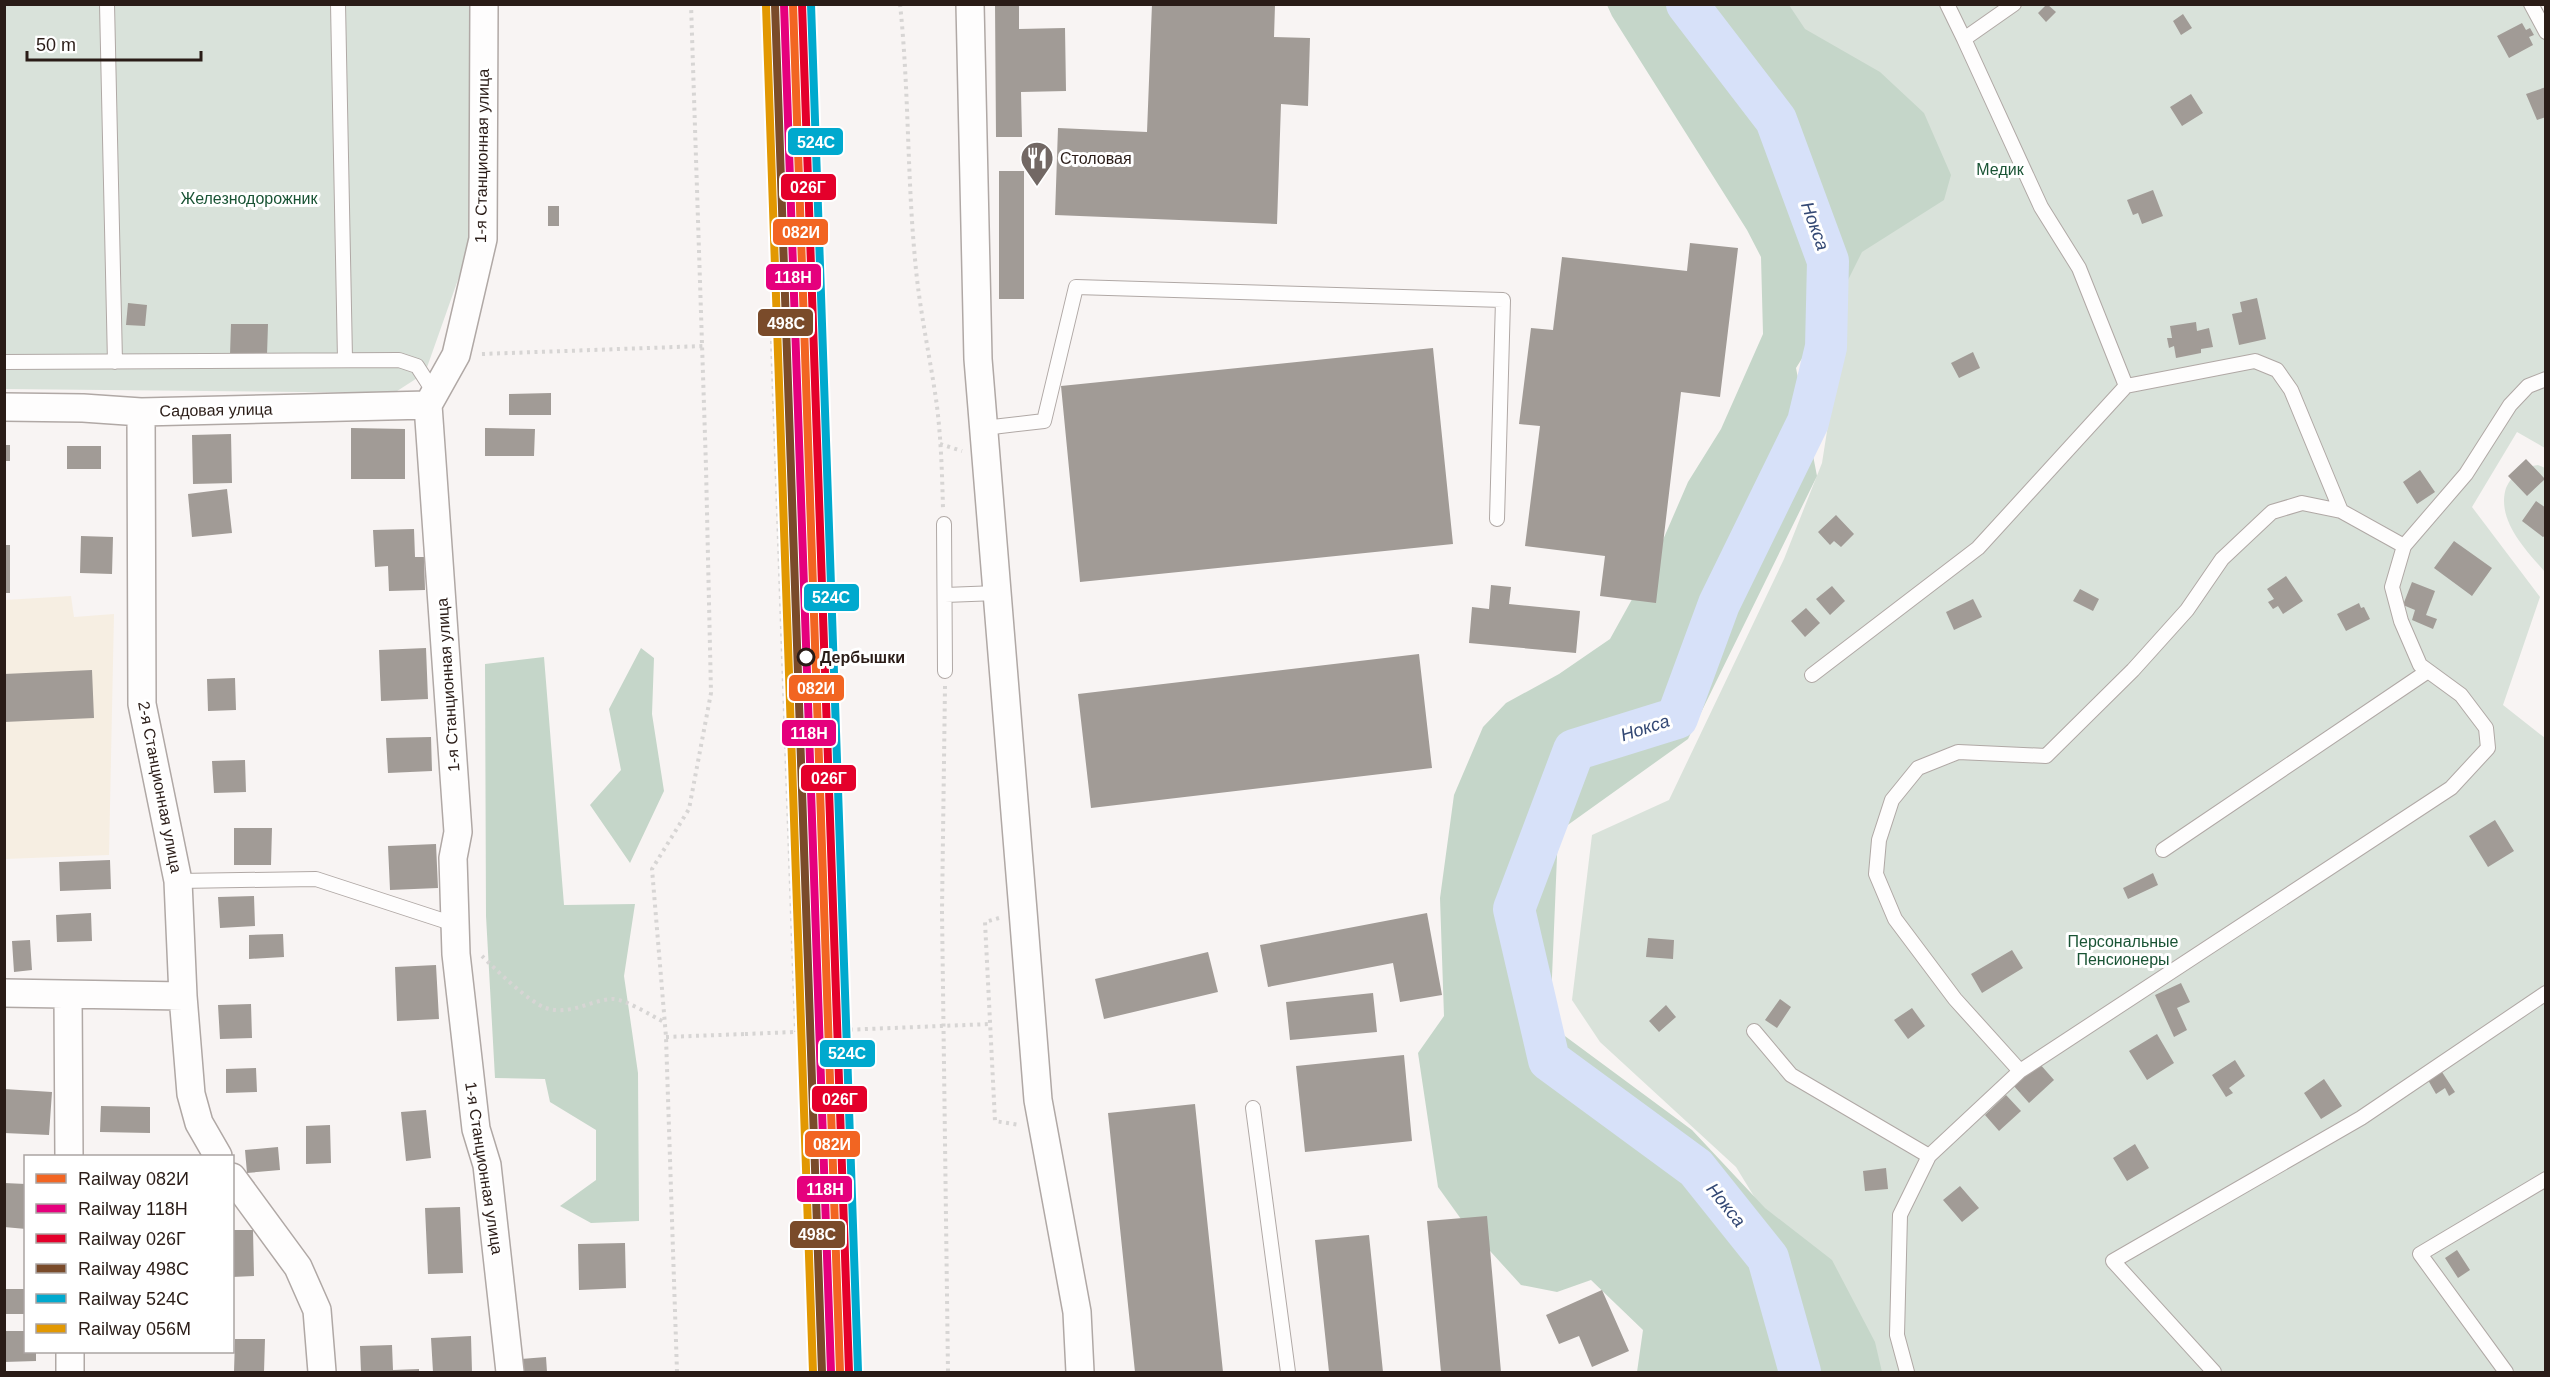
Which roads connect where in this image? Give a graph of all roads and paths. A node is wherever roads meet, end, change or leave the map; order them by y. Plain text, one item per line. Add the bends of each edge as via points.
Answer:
1 (107, 4) edge
2 (338, 4) edge
3 (484, 4) edge
4 (690, 4) edge
5 (900, 4) edge
6 (970, 4) edge
7 (1947, 4) edge
8 (2014, 4) edge
9 (2531, 4) edge
10 (2546, 32) edge
11 (1964, 39) junction
12 (819, 340) dead end
13 (772, 341) dead end
14 (703, 346) junction
15 (456, 355) junction
16 (345, 358) junction
17 (4, 362) edge
18 (115, 362) junction
19 (2546, 379) edge
20 (2126, 386) junction
21 (431, 399) junction
22 (4, 407) edge
23 (141, 412) junction
24 (984, 428) junction
25 (940, 444) junction
26 (962, 450) dead end
27 (2341, 511) junction
28 (1497, 519) dead end
29 (944, 524) joint
30 (2404, 546) junction
31 (997, 593) junction
32 (945, 595) junction
33 (945, 671) joint
34 (2428, 671) junction
35 (1812, 675) dead end
36 (2163, 850) dead end
37 (178, 881) junction
38 (985, 922) dead end
39 (454, 924) junction
40 (4, 993) edge
41 (2546, 993) edge
42 (68, 995) junction
43 (183, 996) junction
44 (665, 1022) junction
45 (990, 1024) junction
46 (843, 1030) junction
47 (1754, 1030) dead end
48 (796, 1032) junction
49 (666, 1038) junction
50 (2020, 1071) junction
51 (1253, 1108) dead end
52 (995, 1121) dead end
53 (69, 1155) edge
54 (217, 1155) edge
55 (1929, 1156) junction
56 (2546, 1179) edge
57 (234, 1180) edge
58 (70, 1353) edge
59 (70, 1372) edge
60 (322, 1372) edge
61 (510, 1372) edge
62 (677, 1372) edge
63 (948, 1372) edge
64 (1080, 1372) edge
65 (1288, 1372) edge
66 (1907, 1372) edge
67 (2214, 1372) edge
68 (2506, 1372) edge

1 - 18 lane
2 - 16 lane
3 - 15 street, 1-я Станционная улица via 483,239
4 - 14 path
5 - 25 path via 908,182
6 - 24 street via 978,358
7 - 11 lane
8 - 11 lane
9 - 10 lane
11 - 20 lane via 2041,207 2079,268
12 - 46 path
13 - 48 path
14 - 15 path
14 - 44 path via 711,693 689,809 652,869
15 - 21 street, 1-я Станционная улица
16 - 18 lane
16 - 21 lane via 399,360 417,366
17 - 18 lane
19 - 30 lane via 2528,386 2510,405 2466,474
20 - 27 lane via 2255,361 2277,370 2291,390
20 - 35 lane via 1978,548
21 - 23 street, Садовая улица
21 - 39 street, 1-я Станционная улица via 458,832 453,858
22 - 23 street, Садовая улица
23 - 37 street, 2-я Станционная улица via 142,704
24 - 28 lane via 1044,421 1076,287 1503,300
24 - 31 street
25 - 26 path
25 - 29 path
27 - 30 lane
27 - 50 lane via 2302,503 2272,512 2222,559 2187,610 2133,670 2046,756 1958,752 1918,768 1892,800 1879,840 1876,874 1895,919 1955,999
29 - 32 lane
30 - 34 lane via 2392,587 2415,654
31 - 32 lane
31 - 64 street via 1038,1100 1077,1312
32 - 33 lane
33 - 63 path via 942,911
34 - 36 lane
34 - 50 lane via 2461,695 2486,728 2488,748 2451,788
37 - 39 lane via 316,879
37 - 43 street, 2-я Станционная улица
38 - 45 path
39 - 44 path via 483,958 544,1008 563,1012 616,999
39 - 61 street, 1-я Станционная улица via 476,1129 487,1165
40 - 42 street
41 - 67 lane via 2361,1118 2113,1261
42 - 43 street
42 - 53 street
43 - 54 street, 2-я Станционная улица via 191,1094 199,1123
44 - 49 path
45 - 46 path, bridge
45 - 52 path
46 - 48 path, bridge
47 - 55 lane via 1791,1075
48 - 49 path, bridge
49 - 62 path
50 - 55 lane
51 - 65 lane
55 - 66 lane via 1900,1215 1897,1335
56 - 68 lane via 2420,1254
57 - 60 street via 298,1268 317,1310
58 - 59 street

